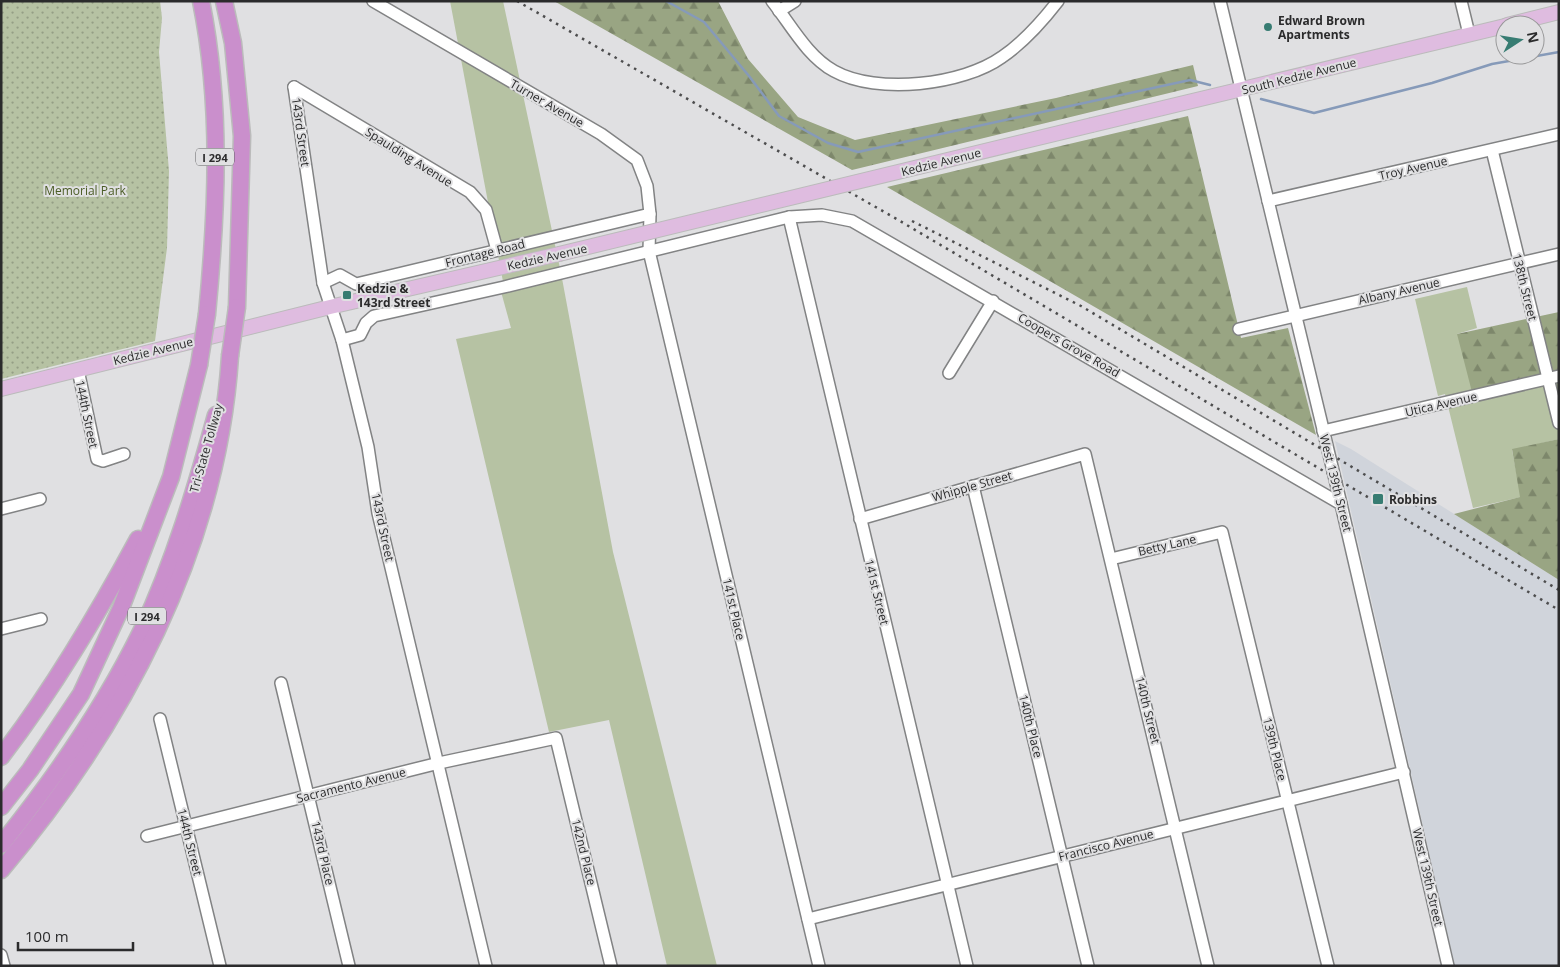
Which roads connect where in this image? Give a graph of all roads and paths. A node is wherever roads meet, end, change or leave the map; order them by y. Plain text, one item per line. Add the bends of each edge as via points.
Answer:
1 (200, 1) edge
2 (224, 1) edge
3 (373, 1) edge
4 (772, 1) edge
5 (795, 1) edge
6 (1058, 1) edge
7 (1220, 1) edge
8 (1461, 1) edge
9 (779, 11) junction
10 (1559, 12) edge
11 (1545, 15) edge
12 (1495, 28) edge
13 (1469, 34) junction
14 (294, 86) joint
15 (1241, 91) junction
16 (1092, 126) joint
17 (1559, 134) edge
18 (1492, 150) junction
19 (1268, 202) junction
20 (650, 214) junction
21 (789, 217) junction
22 (497, 250) junction
23 (649, 251) junction
24 (1559, 254) edge
25 (1520, 263) junction
26 (324, 283) junction
27 (993, 301) junction
28 (330, 307) junction
29 (1295, 316) junction
30 (1239, 329) dead end
31 (342, 340) junction
32 (230, 356) junction
33 (78, 370) junction
34 (950, 373) dead end
35 (1553, 378) edge
36 (1, 389) edge
37 (1559, 423) edge
38 (1323, 431) junction
39 (124, 454) dead end
40 (1086, 454) joint
41 (171, 477) junction
42 (973, 486) junction
43 (40, 499) dead end
44 (1341, 504) junction
45 (1, 509) edge
46 (860, 519) junction
47 (1222, 532) joint
48 (1111, 558) junction
49 (41, 619) dead end
50 (1, 629) edge
51 (281, 683) dead end
52 (160, 719) dead end
53 (556, 738) joint
54 (1, 757) edge
55 (439, 763) junction
56 (1404, 772) junction
57 (309, 795) junction
58 (1288, 800) junction
59 (1, 807) edge
60 (186, 827) junction
61 (1176, 828) junction
62 (147, 836) dead end
63 (1, 845) edge
64 (1062, 855) junction
65 (1, 870) edge
66 (947, 884) junction
67 (808, 918) junction
68 (1, 955) edge
69 (4, 966) edge
70 (220, 966) edge
71 (349, 966) edge
72 (486, 966) edge
73 (611, 966) edge
74 (819, 966) edge
75 (967, 966) edge
76 (1088, 966) edge
77 (1208, 966) edge
78 (1328, 966) edge
79 (1448, 966) edge

1 - 41 highway, Tri-State Tollway / I 294, bridge via 215,125 216,221 200,365
2 - 32 highway, Tri-State Tollway / I 294, bridge via 242,136 237,307
3 - 20 street, Turner Avenue via 601,134 637,160 647,186
4 - 9 street
5 - 9 street
6 - 9 street via 1038,27 1001,58 980,70 943,80 890,85 859,81 834,71 812,54
7 - 15 street, West 139th Street
8 - 13 street
10 - 11 main road, South Kedzie Avenue
12 - 13 main road, South Kedzie Avenue
13 - 15 main road, South Kedzie Avenue
14 - 22 street, Spaulding Avenue via 470,192 486,210
14 - 26 street, 143rd Street
15 - 16 main road, South Kedzie Avenue
15 - 19 street, West 139th Street
16 - 28 main road, Kedzie Avenue, bridge
17 - 18 street, Troy Avenue
18 - 19 street, Troy Avenue
18 - 25 street, 138th Street
19 - 29 street, West 139th Street
20 - 22 street, Frontage Road
20 - 23 street, Turner Avenue
21 - 23 street, Coopers Grove Road
21 - 27 street, Coopers Grove Road via 822,215 852,221
21 - 46 street, 141st Street
22 - 26 street, Frontage Road via 356,284 340,275
23 - 31 street, Coopers Grove Road via 374,316 360,335
23 - 67 street, 141st Place
24 - 25 street, Albany Avenue
25 - 29 street, Albany Avenue
25 - 35 street, 138th Street
26 - 28 street, 143rd Street
27 - 34 street
27 - 44 street, Coopers Grove Road
28 - 31 street, 143rd Street
28 - 33 main road, Kedzie Avenue
29 - 30 street, Albany Avenue
29 - 38 street, West 139th Street
31 - 55 street, 143rd Street via 368,447 378,514
32 - 63 highway, Tri-State Tollway / I 294 via 185,522 142,629 96,714 44,792
32 - 65 highway via 225,416 215,467 195,532 161,621 89,753 40,824
33 - 36 main road, Kedzie Avenue
33 - 39 street, 144th Street via 96,459 103,461
35 - 37 street, 138th Street
35 - 38 street, Utica Avenue
38 - 44 street, West 139th Street
40 - 42 street, Whipple Street
40 - 48 street, 140th Street
41 - 54 highway via 85,636
41 - 59 highway, Tri-State Tollway / I 294 via 121,608 82,694
42 - 46 street, Whipple Street
42 - 64 street, 140th Place
43 - 45 street
44 - 56 street, West 139th Street
46 - 66 street, 141st Street
47 - 48 street, Betty Lane
47 - 58 street, 139th Place
48 - 61 street, 140th Street
49 - 50 street
51 - 57 street, 143rd Place
52 - 60 street, 144th Street
53 - 55 street, Sacramento Avenue
53 - 73 street, 142nd Place
55 - 57 street, Sacramento Avenue
55 - 72 street, 143rd Street
56 - 58 street, Francisco Avenue
56 - 79 street, West 139th Street
57 - 60 street, Sacramento Avenue
57 - 71 street, 143rd Place
58 - 61 street, Francisco Avenue
58 - 78 street, 139th Place
60 - 62 street, Sacramento Avenue
60 - 70 street, 144th Street
61 - 64 street, Francisco Avenue
61 - 77 street, 140th Street
64 - 66 street, Francisco Avenue
64 - 76 street, 140th Place
66 - 67 street, Francisco Avenue
66 - 75 street, 141st Street
67 - 74 street, 141st Place
68 - 69 street

